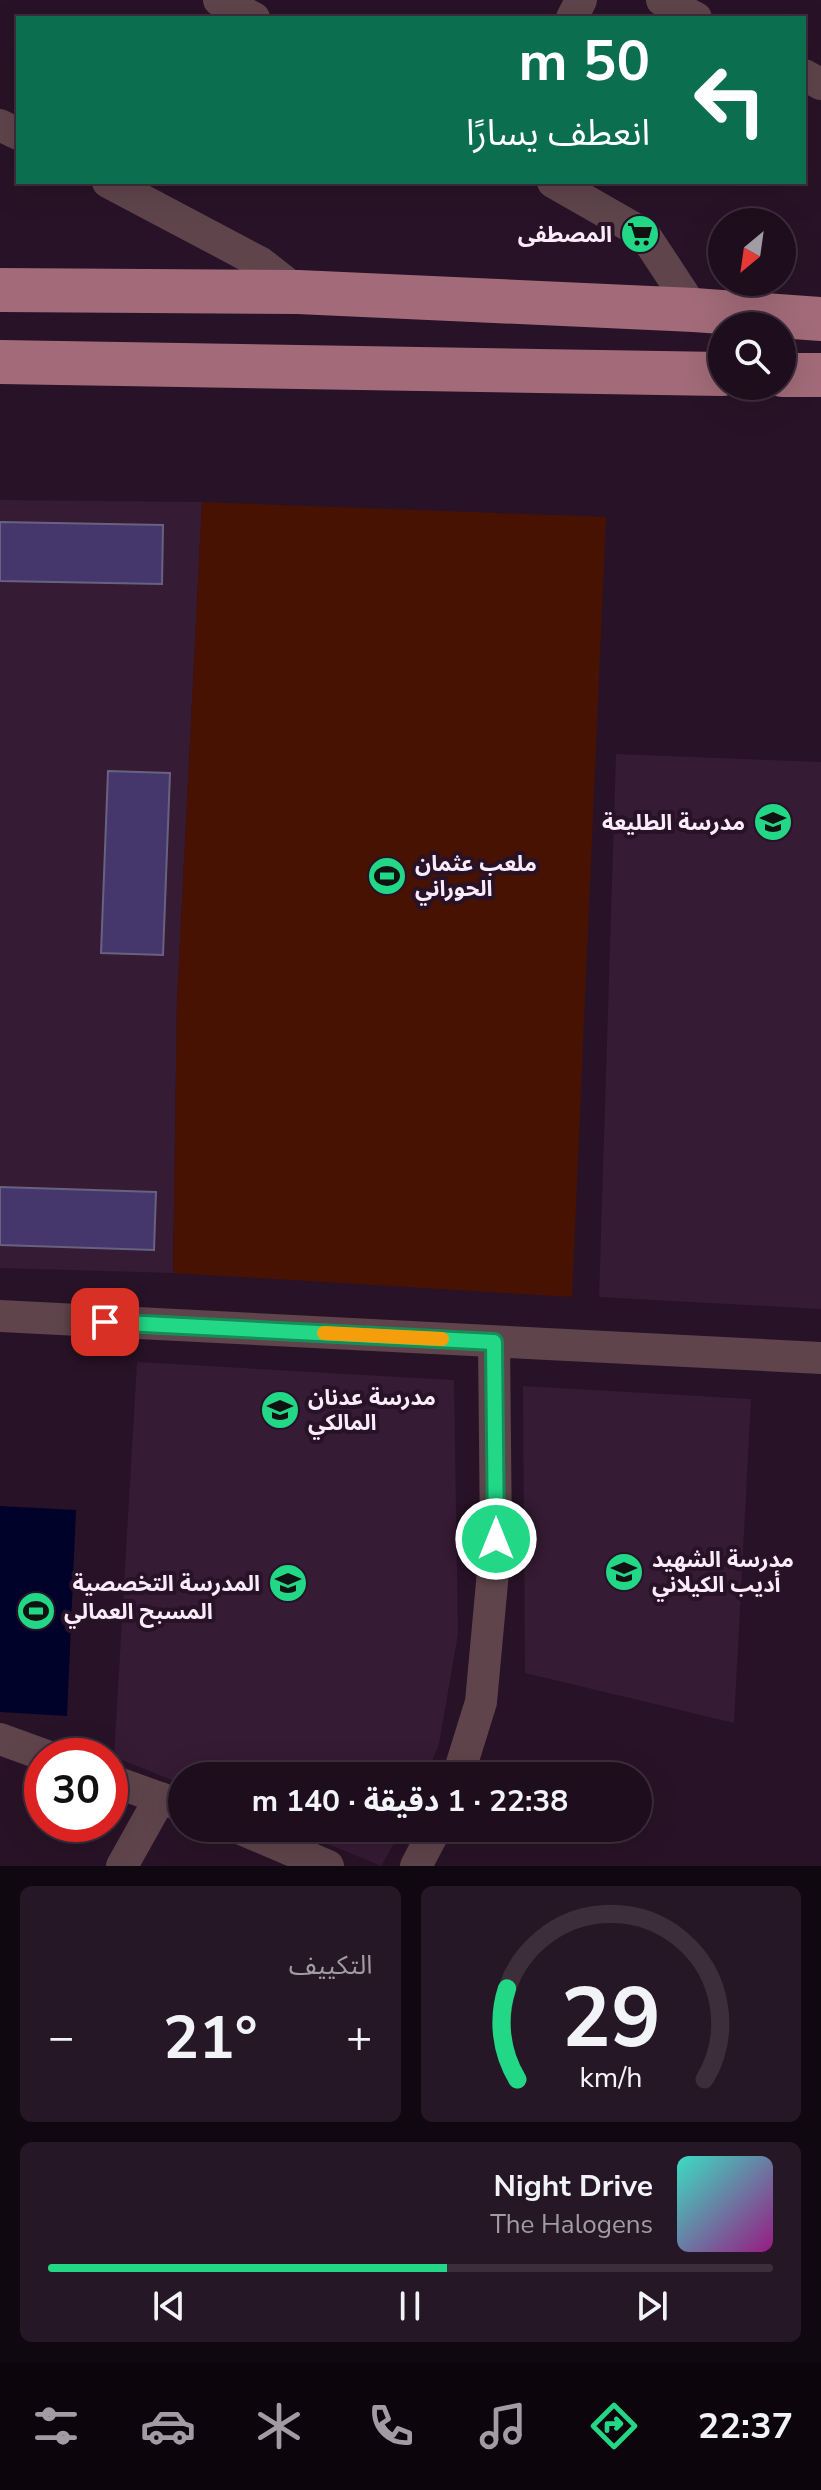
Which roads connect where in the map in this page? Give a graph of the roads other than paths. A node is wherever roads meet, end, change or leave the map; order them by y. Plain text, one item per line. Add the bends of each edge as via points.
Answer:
1 (219, 0) edge
2 (662, 0) edge
3 (250, 16) edge
4 (692, 16) edge
5 (112, 184) edge
6 (556, 184) edge
7 (0, 290) edge
8 (298, 292) junction
9 (694, 310) junction
10 (821, 319) edge
11 (0, 362) edge
12 (708, 374) edge
13 (796, 375) edge
14 (821, 375) edge
15 (0, 1316) edge
16 (494, 1342) junction
17 (821, 1358) edge
18 (0, 1739) edge
19 (24, 1748) edge
20 (462, 1762) edge
21 (128, 1786) edge
22 (168, 1801) edge
23 (168, 1806) edge
24 (272, 1842) edge
25 (429, 1842) edge
26 (122, 1866) edge
27 (328, 1866) edge
28 (416, 1866) edge

1 - 3 street
2 - 4 street
5 - 8 street via 261,263
6 - 9 street via 644,234
7 - 8 main road
8 - 9 main road
9 - 10 main road
11 - 12 main road
13 - 14 main road
15 - 16 street
16 - 17 street
16 - 20 street via 494,1554 481,1702
18 - 19 street
21 - 22 street
23 - 26 street
24 - 27 street
25 - 28 street

